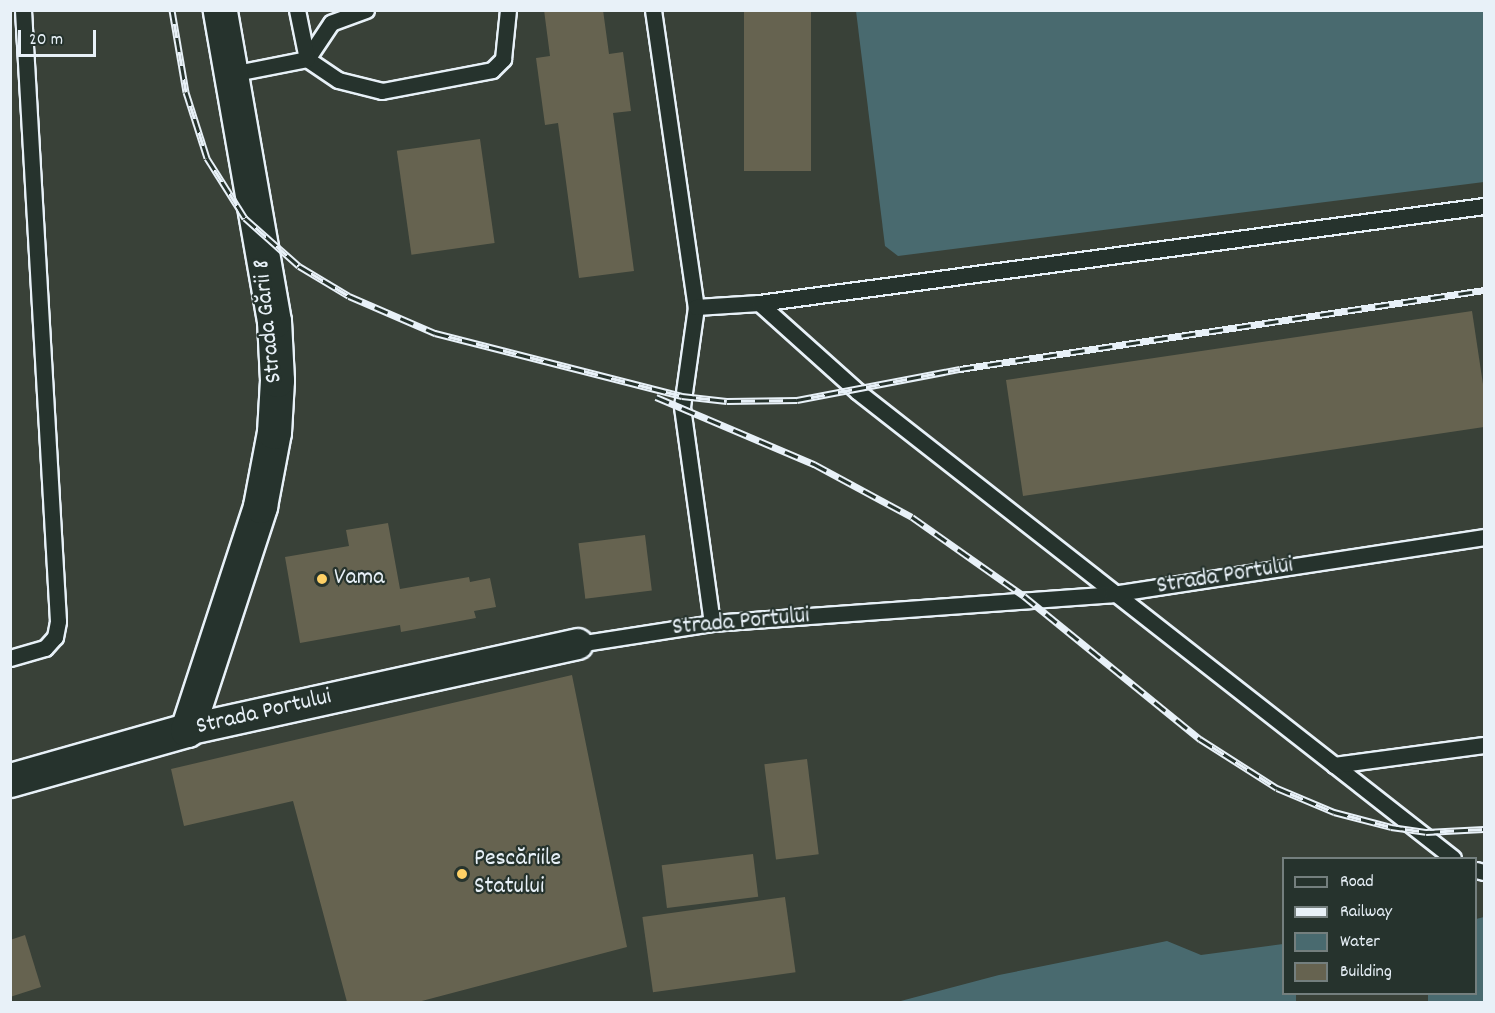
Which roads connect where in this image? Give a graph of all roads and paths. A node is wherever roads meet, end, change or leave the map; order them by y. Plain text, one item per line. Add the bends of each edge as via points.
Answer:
1 (22, 10) edge
2 (220, 10) edge
3 (297, 10) edge
4 (366, 10) edge
5 (508, 10) edge
6 (653, 10) edge
7 (307, 59) junction
8 (231, 74) junction
9 (1485, 206) edge
10 (759, 303) junction
11 (696, 307) junction
12 (1485, 537) edge
13 (1112, 594) junction
14 (712, 623) junction
15 (578, 644) joint
16 (10, 658) edge
17 (188, 730) junction
18 (1485, 745) edge
19 (1334, 765) junction
20 (10, 780) edge
21 (1452, 857) edge

1 - 16 lane via 58,621 55,637 45,648
2 - 8 main road, Strada Gării 8
3 - 7 lane
4 - 7 lane via 331,23
5 - 7 lane via 503,59 492,70 382,91 338,80
6 - 11 lane
7 - 8 lane
8 - 17 main road, Strada Gării 8 via 274,321 274,432 260,506
9 - 10 lane
10 - 11 lane
10 - 13 lane via 857,391
11 - 14 lane via 682,407
12 - 13 lane, Strada Portului
13 - 14 lane, Strada Portului
13 - 19 lane
14 - 15 lane, Strada Portului
15 - 17 street, Strada Portului
17 - 20 main road, Strada Portului
18 - 19 lane
19 - 21 lane

